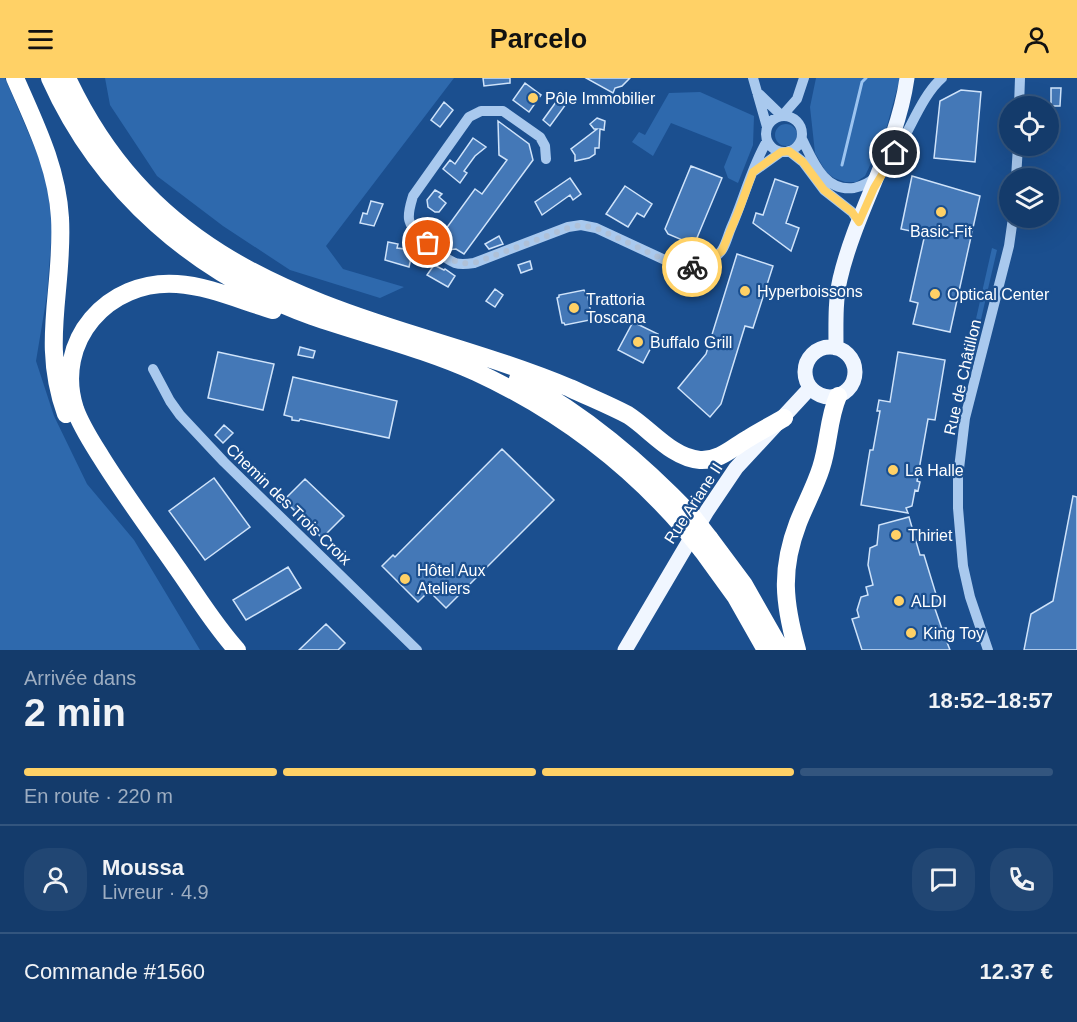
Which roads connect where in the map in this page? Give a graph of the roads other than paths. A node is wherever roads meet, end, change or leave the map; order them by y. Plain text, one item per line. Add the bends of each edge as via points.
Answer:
1 (15, 78) edge
2 (50, 78) edge
3 (67, 78) edge
4 (753, 78) edge
5 (804, 78) edge
6 (907, 78) edge
7 (916, 78) edge
8 (942, 78) edge
9 (1020, 78) edge
10 (757, 92) junction
11 (1019, 96) edge
12 (782, 116) junction
13 (767, 127) junction
14 (802, 139) junction
15 (767, 141) junction
16 (785, 152) junction
17 (895, 153) junction
18 (546, 159) dead end
19 (753, 172) junction
20 (880, 173) junction
21 (874, 188) junction
22 (859, 222) junction
23 (1012, 228) edge
24 (391, 341) junction
25 (437, 342) junction
26 (836, 348) junction
27 (153, 369) dead end
28 (810, 388) junction
29 (838, 396) junction
30 (784, 418) junction
31 (689, 523) junction
32 (706, 544) junction
33 (224, 650) edge
34 (237, 650) edge
35 (417, 650) edge
36 (625, 650) edge
37 (766, 650) edge
38 (781, 650) edge
39 (797, 650) edge
40 (988, 650) edge

1 - 33 highway via 44,144 58,192 60,244 52,354 65,412 92,461
2 - 24 highway via 80,134 104,168 144,214 183,247 270,299
3 - 25 highway via 92,125 127,172 166,213 202,242 242,268 294,293
4 - 10 street
5 - 12 street via 797,99
6 - 20 main road
7 - 17 main road via 912,105
8 - 17 street
9 - 11 street
10 - 12 street
10 - 13 street
12 - 13 street
12 - 14 street via 798,122
13 - 15 street
14 - 16 street via 797,147
14 - 20 street via 822,176 832,184 858,187
15 - 16 street
15 - 19 street
16 - 19 street
16 - 22 street via 803,162 824,190
17 - 21 main road
18 - 19 street via 540,137 503,111 481,111 469,117 413,196 409,220 413,231 455,263 465,265 581,225 596,228 680,267 701,265 722,251
20 - 21 main road
21 - 22 main road
22 - 26 main road via 840,280
23 - 40 street, Rue de Châtillon via 965,418 958,477 963,566
24 - 31 highway via 474,371 567,423
24 - 34 highway via 175,284 145,286 117,297 94,316 80,338 72,360 71,384 83,428 134,507
25 - 30 highway via 507,364 615,408 692,459 706,460 728,453
25 - 31 highway via 507,373 572,410 633,457
26 - 28 main road via 816,351 807,362 805,378
26 - 29 main road via 852,360 855,373 851,386
27 - 35 street, Chemin des Trois Croix via 180,415 224,462
28 - 29 main road via 820,396
28 - 30 main road, Rue Ariane II
29 - 39 highway via 822,466 786,563 786,604
30 - 36 main road, Rue Ariane II via 736,468 706,511
31 - 32 highway, bridge
32 - 37 highway
32 - 38 highway via 744,585

